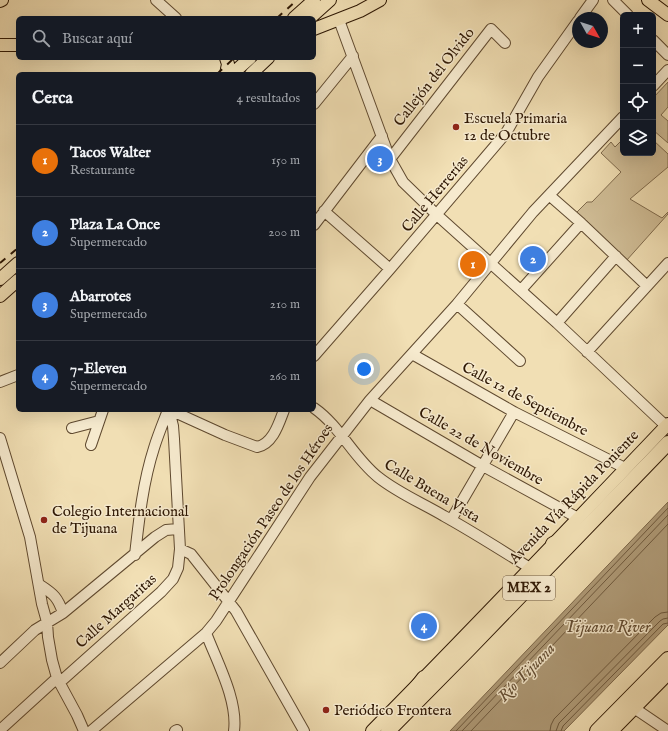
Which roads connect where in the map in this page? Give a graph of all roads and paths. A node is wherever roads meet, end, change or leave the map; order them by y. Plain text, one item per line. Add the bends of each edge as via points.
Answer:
1 (156, 0) edge
2 (314, 0) edge
3 (330, 0) edge
4 (380, 0) edge
5 (593, 0) edge
6 (613, 0) edge
7 (648, 0) edge
8 (584, 12) edge
9 (625, 12) edge
10 (668, 15) edge
11 (174, 16) edge
12 (296, 16) edge
13 (312, 16) edge
14 (339, 20) junction
15 (316, 28) edge
16 (572, 29) edge
17 (505, 42) dead end
18 (656, 43) edge
19 (0, 45) edge
20 (16, 45) edge
21 (668, 55) edge
22 (353, 56) junction
23 (227, 60) edge
24 (248, 60) edge
25 (266, 60) edge
26 (668, 70) edge
27 (226, 72) edge
28 (234, 72) edge
29 (253, 72) edge
30 (655, 84) edge
31 (316, 102) edge
32 (620, 120) edge
33 (382, 136) junction
34 (390, 159) junction
35 (549, 195) junction
36 (324, 211) junction
37 (437, 215) junction
38 (316, 222) edge
39 (581, 223) junction
40 (616, 256) junction
41 (491, 262) junction
42 (668, 263) edge
43 (16, 265) edge
44 (390, 270) junction
45 (0, 279) edge
46 (16, 282) edge
47 (647, 286) junction
48 (521, 290) junction
49 (0, 296) edge
50 (457, 304) junction
51 (557, 323) junction
52 (587, 352) junction
53 (316, 354) edge
54 (412, 354) junction
55 (520, 361) dead end
56 (16, 376) edge
57 (0, 382) edge
58 (370, 400) junction
59 (316, 410) edge
60 (102, 412) edge
61 (168, 412) edge
62 (170, 412) edge
63 (173, 412) edge
64 (283, 412) edge
65 (514, 412) junction
66 (99, 421) junction
67 (72, 428) dead end
68 (667, 429) edge
69 (342, 435) junction
70 (0, 438) edge
71 (668, 443) edge
72 (90, 445) dead end
73 (658, 454) junction
74 (483, 466) junction
75 (625, 468) junction
76 (641, 471) junction
77 (578, 518) junction
78 (451, 520) junction
79 (178, 529) junction
80 (553, 544) junction
81 (180, 549) junction
82 (135, 555) junction
83 (530, 568) junction
84 (40, 585) junction
85 (228, 601) junction
86 (63, 614) junction
87 (47, 622) junction
88 (206, 633) junction
89 (668, 659) edge
90 (0, 663) edge
91 (668, 674) edge
92 (424, 678) junction
93 (58, 680) junction
94 (634, 708) junction
95 (0, 730) edge
96 (84, 731) edge
97 (91, 731) edge
98 (234, 731) edge
99 (304, 731) edge
100 (372, 731) edge
101 (382, 731) edge
102 (388, 731) edge
103 (597, 731) edge
104 (612, 731) edge
105 (668, 731) edge

1 - 11 street
2 - 12 main road
3 - 13 main road
4 - 14 main road
5 - 8 street
6 - 9 street
7 - 10 main road
14 - 15 main road
14 - 22 street
16 - 37 street, Calle Herrerías via 538,77 506,133
17 - 34 street, Callejón del Olvido via 491,30
18 - 21 street
19 - 20 main road
22 - 31 street
22 - 33 street
23 - 27 main road
24 - 28 main road
25 - 29 main road
26 - 30 street
32 - 35 street, Prolongación Paseo de los Héroes
33 - 34 street
33 - 36 street
34 - 37 street via 403,182
35 - 39 street
35 - 41 street, Prolongación Paseo de los Héroes
36 - 38 street
36 - 44 street
37 - 41 street
37 - 44 street, Calle Herrerías
39 - 40 street
39 - 48 street
40 - 47 street
40 - 51 street
41 - 48 street
41 - 50 street, Prolongación Paseo de los Héroes
42 - 47 street
43 - 45 main road
44 - 53 street, Calle Herrerías
46 - 49 main road
47 - 52 street
48 - 51 street
50 - 54 street, Prolongación Paseo de los Héroes
50 - 55 street
51 - 52 street
52 - 68 street
54 - 58 street, Prolongación Paseo de los Héroes
54 - 65 street, Calle 12 de Septiembre
56 - 57 street
58 - 69 street, Prolongación Paseo de los Héroes
58 - 74 street, Calle 22 de Noviembre
59 - 69 street, Calle Buena Vista
60 - 66 street
61 - 82 street via 146,476
62 - 79 street, Calle Margaritas via 174,439
63 - 64 street via 257,447 270,439
65 - 74 street
65 - 75 street, Calle 12 de Septiembre
66 - 67 street
66 - 72 street
68 - 73 highway
68 - 75 main road, Avenida Vía Rápida Poniente
69 - 78 street, Calle Buena Vista via 359,458 377,476
69 - 85 street, Prolongación Paseo de los Héroes via 310,477
70 - 84 street via 30,537
71 - 73 highway, Avenida Vía Rápida Poniente / MEX 2
73 - 76 highway, Avenida Vía Rápida Poniente / MEX 2
74 - 77 street, Calle 22 de Noviembre
74 - 78 street
75 - 77 main road, Avenida Vía Rápida Poniente
76 - 80 highway via 634,474 562,540
76 - 102 highway, Avenida Vía Rápida Poniente / MEX 2
77 - 80 main road, Avenida Vía Rápida Poniente
78 - 83 street, Calle Buena Vista
79 - 81 street, Calle Margaritas
79 - 82 street via 166,530 155,536
80 - 83 main road, Avenida Vía Rápida Poniente
81 - 85 street via 191,554
81 - 93 street, Calle Margaritas via 178,568 169,584
82 - 86 street
83 - 92 main road, Avenida Vía Rápida Poniente
84 - 86 street via 54,594
84 - 87 street
85 - 88 street, Prolongación Paseo de los Héroes
85 - 99 street
86 - 87 street
87 - 90 street
87 - 93 street
88 - 97 street, Prolongación Paseo de los Héroes
88 - 98 street via 233,706
89 - 103 highway
91 - 94 main road
92 - 100 main road, Avenida Vía Rápida Poniente
92 - 101 highway
93 - 95 street, Calle Margaritas
93 - 96 street
94 - 104 main road
94 - 105 street

